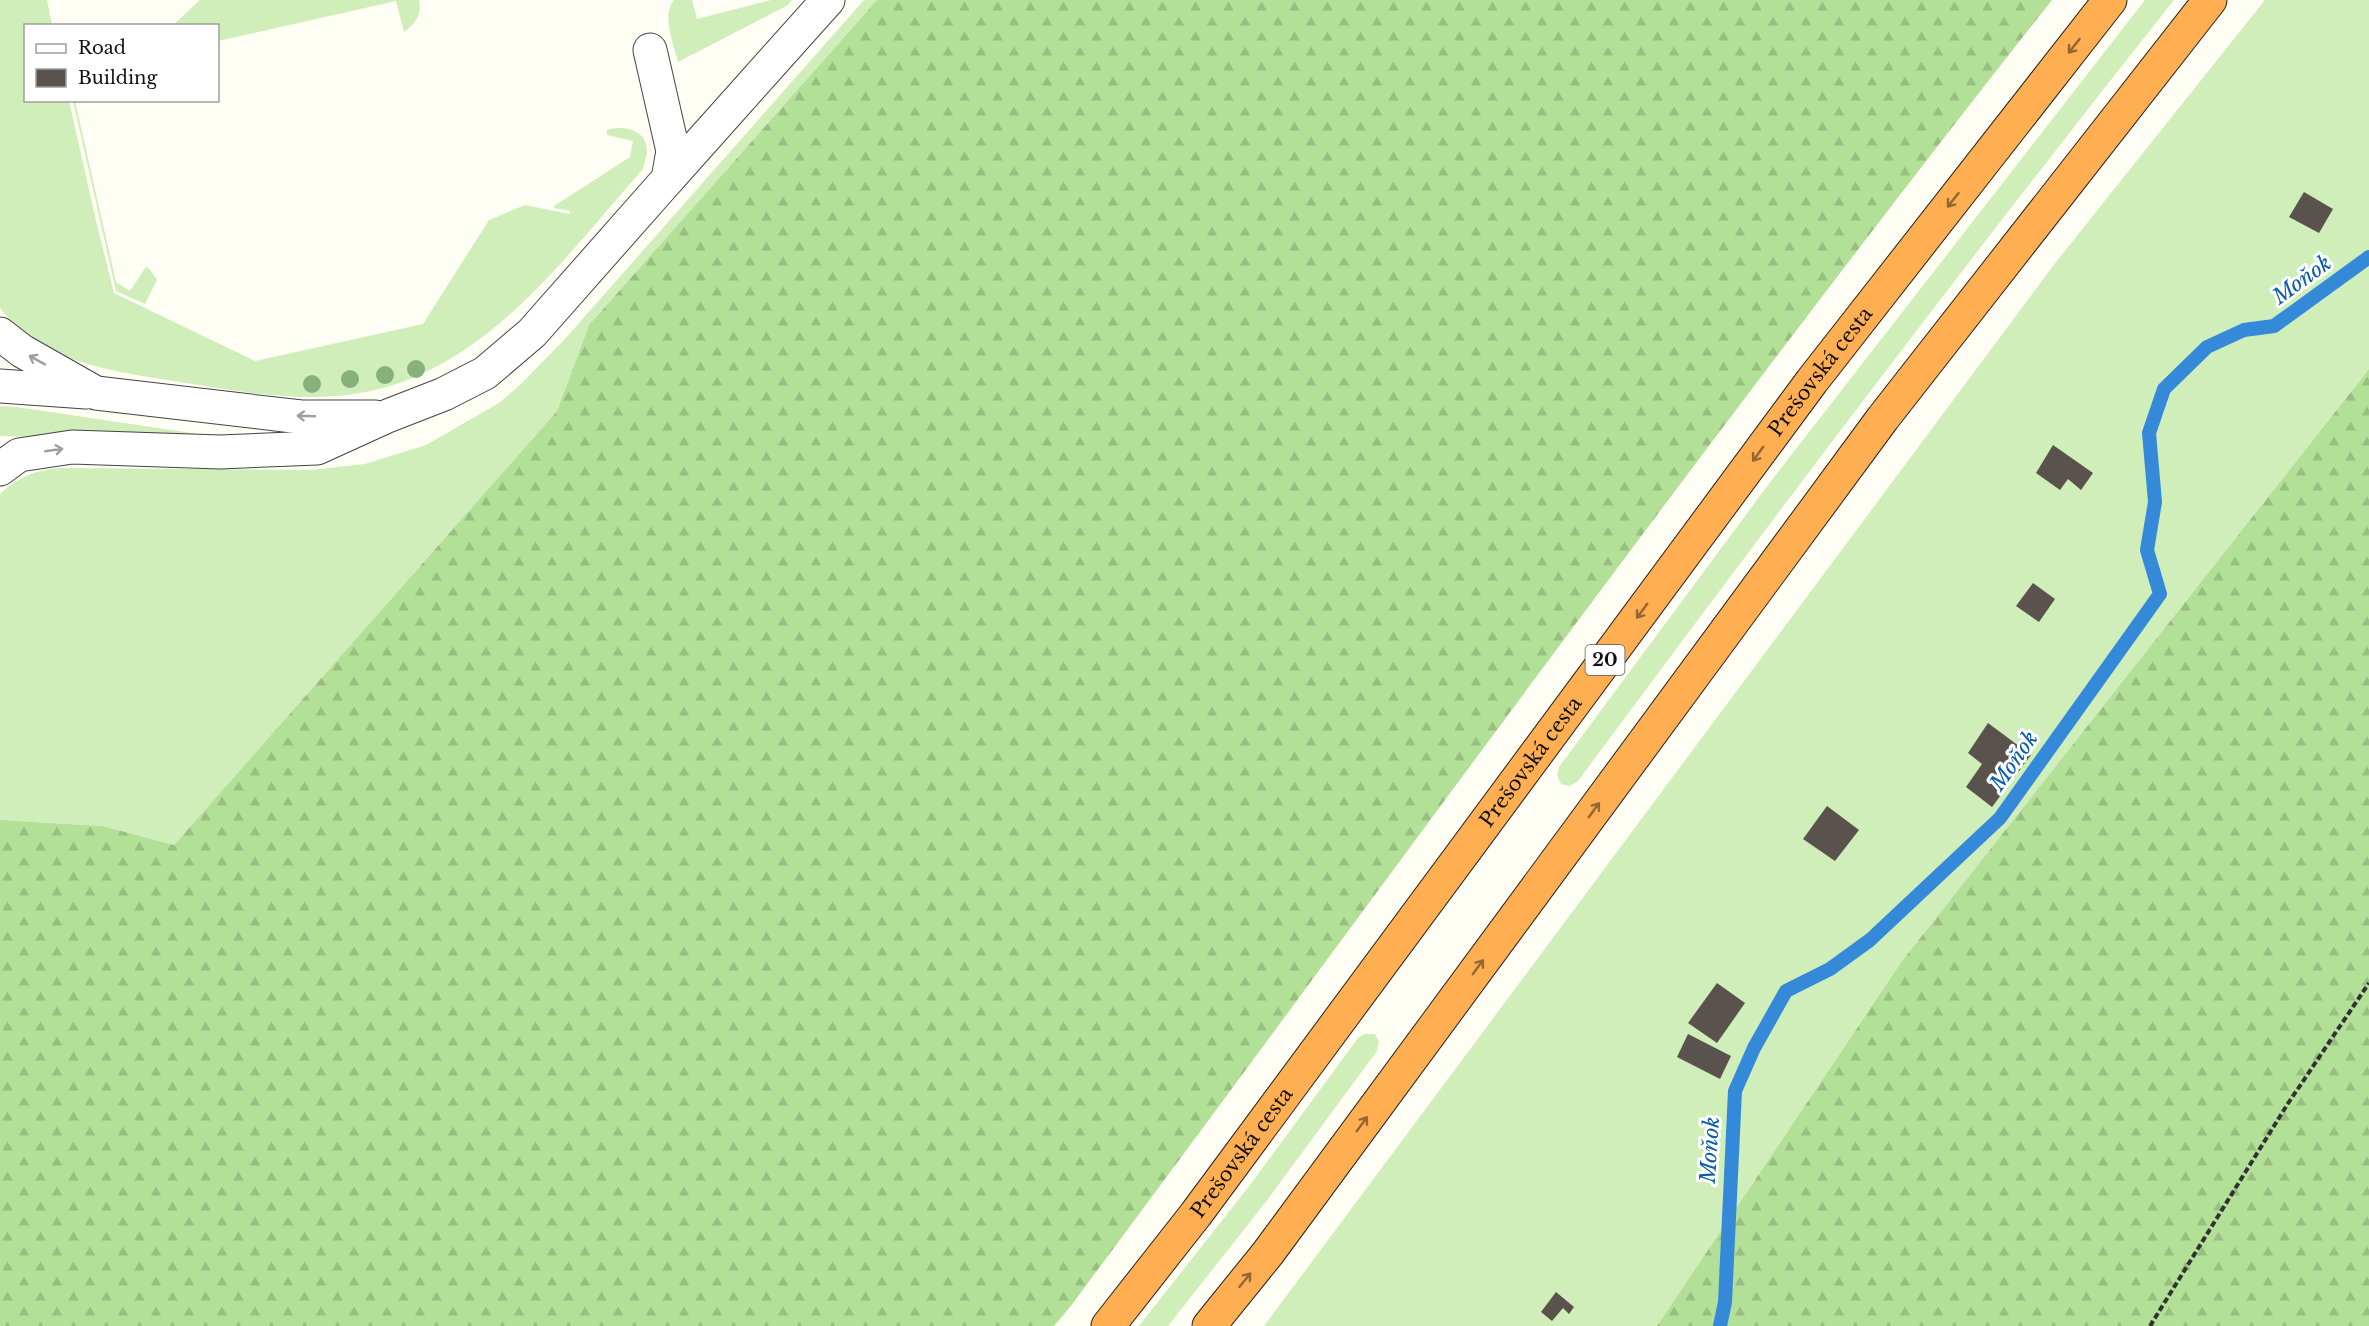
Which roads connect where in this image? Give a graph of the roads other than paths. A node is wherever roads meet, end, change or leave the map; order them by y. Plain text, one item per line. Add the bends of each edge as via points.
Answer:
1 (828, 0) edge
2 (2110, 0) edge
3 (2210, 0) edge
4 (650, 50) dead end
5 (668, 179) junction
6 (0, 334) edge
7 (0, 386) edge
8 (96, 393) junction
9 (385, 417) junction
10 (6, 459) edge
11 (1107, 1326) edge
12 (1209, 1326) edge

1 - 5 lane
2 -> 11 highway, Prešovská cesta / 20 via 1812,381 1196,1214
12 -> 3 highway via 1268,1253 1883,418
4 - 5 lane via 673,151
5 - 9 lane via 532,333 493,366 444,394
8 -> 6 lane
7 - 8 lane
9 -> 8 lane via 301,417
10 -> 9 lane via 72,447 220,452 317,448

